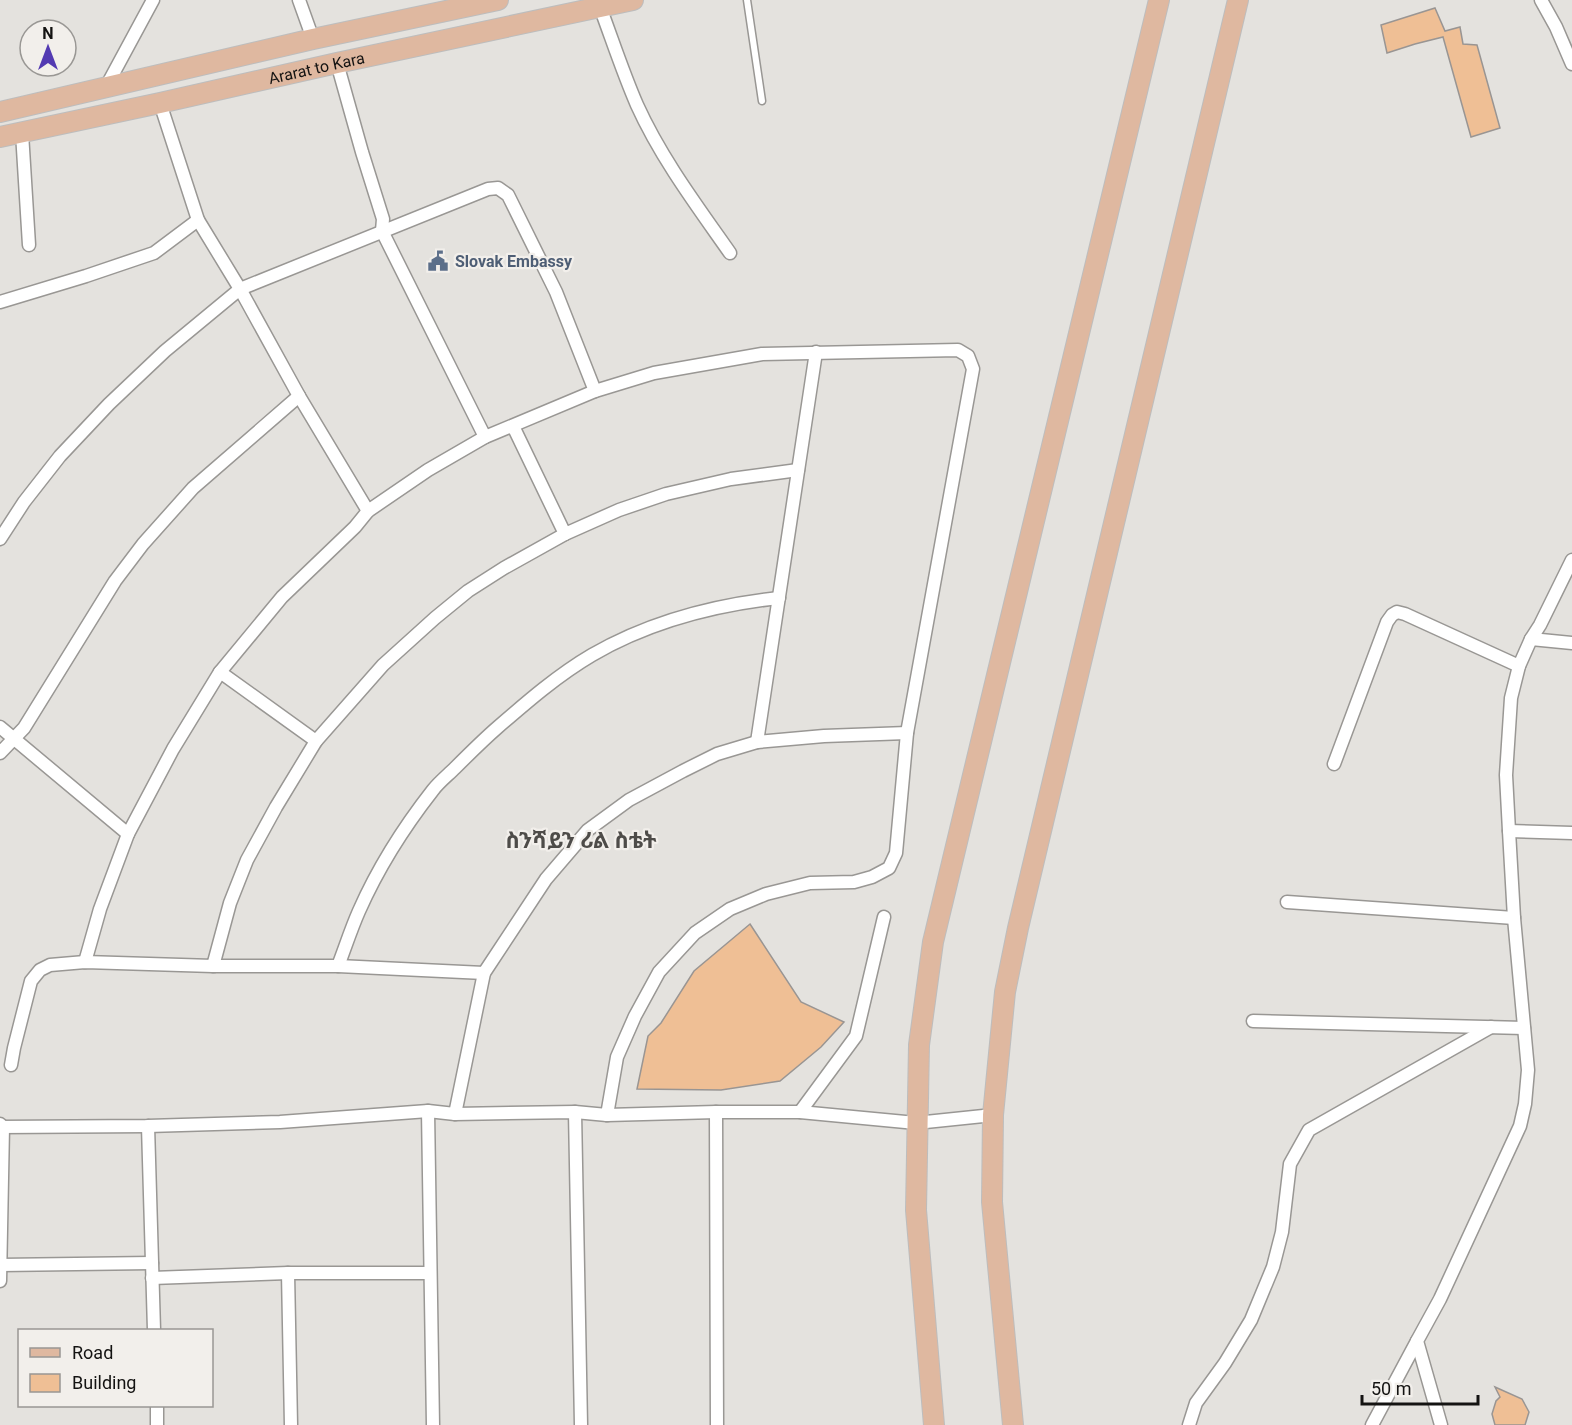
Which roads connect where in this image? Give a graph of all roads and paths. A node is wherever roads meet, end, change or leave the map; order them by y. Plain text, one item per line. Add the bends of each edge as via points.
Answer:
1 (153, 0) edge
2 (299, 0) edge
3 (498, 0) edge
4 (633, 0) edge
5 (747, 0) edge
6 (1159, 0) edge
7 (1238, 0) edge
8 (1541, 0) edge
9 (474, 2) edge
10 (600, 7) junction
11 (549, 9) edge
12 (313, 39) junction
13 (337, 63) junction
14 (1572, 64) edge
15 (106, 87) junction
16 (762, 101) dead end
17 (160, 103) junction
18 (0, 112) edge
19 (22, 133) junction
20 (0, 137) edge
21 (198, 220) junction
22 (382, 231) junction
23 (29, 244) dead end
24 (730, 253) dead end
25 (240, 289) junction
26 (0, 302) edge
27 (816, 352) junction
28 (595, 391) junction
29 (299, 396) junction
30 (513, 426) junction
31 (485, 437) junction
32 (798, 470) junction
33 (368, 511) junction
34 (565, 534) junction
35 (0, 539) edge
36 (1572, 560) edge
37 (779, 598) junction
38 (1531, 639) junction
39 (1572, 643) edge
40 (1519, 666) junction
41 (220, 672) junction
42 (0, 727) edge
43 (907, 733) junction
44 (14, 738) junction
45 (316, 741) junction
46 (758, 742) junction
47 (0, 753) edge
48 (1334, 764) dead end
49 (1509, 831) junction
50 (1572, 833) edge
51 (128, 834) junction
52 (1287, 902) dead end
53 (884, 916) dead end
54 (1514, 918) junction
55 (85, 962) junction
56 (213, 966) junction
57 (338, 966) junction
58 (484, 973) junction
59 (1253, 1021) dead end
60 (1491, 1027) junction
61 (1524, 1028) junction
62 (11, 1065) dead end
63 (428, 1111) junction
64 (575, 1112) junction
65 (716, 1112) junction
66 (800, 1112) junction
67 (455, 1114) junction
68 (607, 1115) junction
69 (993, 1115) junction
70 (916, 1123) junction
71 (1, 1126) edge
72 (148, 1126) junction
73 (152, 1263) junction
74 (0, 1265) edge
75 (288, 1273) junction
76 (430, 1273) junction
77 (152, 1278) junction
78 (0, 1281) edge
79 (154, 1329) edge
80 (1417, 1341) junction
81 (156, 1407) edge
82 (157, 1425) edge
83 (291, 1425) edge
84 (433, 1425) edge
85 (581, 1425) edge
86 (717, 1425) edge
87 (934, 1425) edge
88 (1012, 1425) edge
89 (1189, 1425) edge
90 (1372, 1425) edge
91 (1441, 1425) edge

1 - 15 street
2 - 12 street
3 - 9 main road, Ararat to Kara
4 - 10 main road, Ararat to Kara
5 - 16 lane
6 - 70 main road via 933,942 919,1045
7 - 69 main road via 1018,928 1005,992
8 - 14 street
9 - 12 main road, Ararat to Kara
10 - 11 main road, Ararat to Kara
10 - 24 street via 651,132
11 - 13 main road, Ararat to Kara
12 - 15 main road, Ararat to Kara
13 - 17 main road, Ararat to Kara
13 - 22 street via 383,219
15 - 18 main road, Ararat to Kara
17 - 19 main road, Ararat to Kara
17 - 21 street
19 - 20 main road, Ararat to Kara
19 - 23 street
21 - 25 street
21 - 26 street via 154,253
22 - 25 street
22 - 28 street via 488,189 498,188 508,195 556,292
22 - 31 street
25 - 29 street
25 - 35 street via 165,351 101,413 60,456
27 - 28 street via 762,354 708,363 654,373
27 - 32 street
27 - 43 street via 958,350 968,356 973,369
28 - 30 street
29 - 33 street
29 - 44 street via 193,488 143,544
30 - 31 street
30 - 34 street
31 - 33 street
32 - 34 street via 731,479 666,495
32 - 37 street
33 - 41 street via 282,597
34 - 45 street via 468,591 435,618 383,665
36 - 38 street
37 - 46 street
37 - 57 street via 710,609 628,637 591,656 537,693 434,789 376,877
38 - 39 street
38 - 40 street
40 - 48 street via 1397,612 1388,622
40 - 49 street via 1511,698 1508,737
41 - 45 street
41 - 51 street
42 - 44 street
43 - 46 street
43 - 68 street via 896,853 889,868 854,882 810,883 766,894 730,909 695,933 659,972 635,1016 616,1057
44 - 47 street
44 - 51 street
45 - 56 street via 246,860
46 - 58 street via 717,754 683,771 629,800 588,830 546,879
49 - 50 street
49 - 54 street
51 - 55 street
52 - 54 street
53 - 66 street via 856,1036
54 - 61 street
55 - 56 street
55 - 62 street via 50,964 31,981
56 - 57 street
57 - 58 street
58 - 67 street
59 - 60 street
60 - 61 street
60 - 89 street via 1309,1130 1290,1164 1282,1233 1273,1267 1251,1320 1196,1402
61 - 80 street via 1528,1070 1520,1126
63 - 67 street
63 - 72 street via 280,1122
63 - 76 street
64 - 67 street
64 - 68 street
64 - 85 street
65 - 66 street
65 - 68 street
65 - 86 street
66 - 70 street
69 - 70 street
69 - 88 main road via 992,1202
70 - 87 main road via 916,1210
71 - 72 street
71 - 74 street
72 - 73 street
73 - 74 street
73 - 77 street
74 - 78 street
75 - 76 street
75 - 77 street
75 - 83 street
76 - 84 street
77 - 79 street
80 - 90 street
80 - 91 street
81 - 82 street

